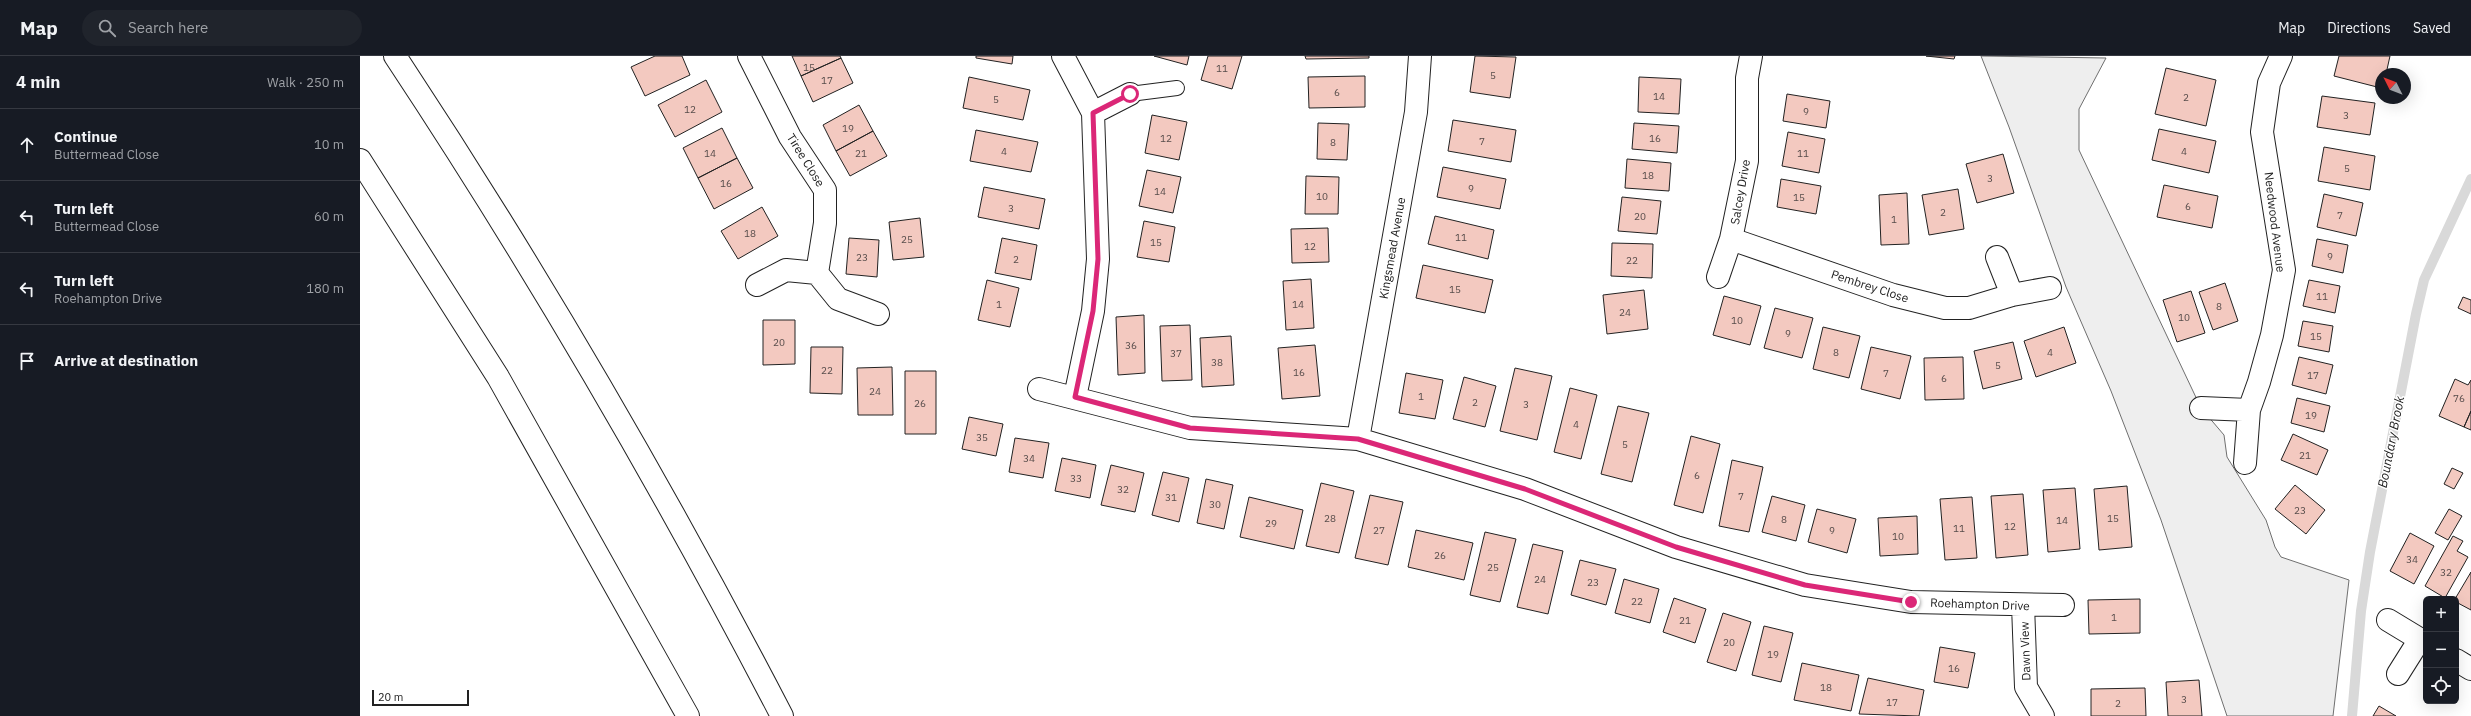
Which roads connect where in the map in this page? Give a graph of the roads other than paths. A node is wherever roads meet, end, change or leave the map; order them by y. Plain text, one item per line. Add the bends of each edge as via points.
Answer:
1 (395, 56) edge
2 (749, 56) edge
3 (1063, 56) edge
4 (1420, 56) edge
5 (1750, 56) edge
6 (2281, 56) edge
7 (1177, 88) dead end
8 (1130, 94) joint
9 (1093, 113) junction
10 (360, 160) edge
11 (1731, 239) junction
12 (1997, 257) dead end
13 (817, 273) junction
14 (1718, 277) dead end
15 (757, 285) dead end
16 (2050, 288) dead end
17 (2012, 295) junction
18 (878, 314) dead end
19 (1039, 389) dead end
20 (1075, 397) junction
21 (2201, 408) dead end
22 (2248, 410) junction
23 (1358, 439) junction
24 (2245, 463) dead end
25 (2023, 605) junction
26 (2063, 605) dead end
27 (2388, 620) dead end
28 (2423, 641) edge
29 (2459, 662) edge
30 (2471, 669) edge
31 (2398, 674) dead end
32 (688, 716) edge
33 (782, 716) edge
34 (2043, 716) edge

1 - 33 main road via 445,131 582,352 633,440
2 - 13 main road, Tiree Close via 790,137 825,190 825,223
3 - 9 main road
4 - 23 main road, Kingsmead Avenue via 1416,112
5 - 11 main road, Salcey Drive via 1747,78 1747,161
6 - 22 main road, Needwood Avenue via 2269,83 2262,132 2284,270 2272,335
7 - 8 lane
8 - 9 main road
9 - 20 main road via 1098,259 1093,311
10 - 32 main road via 498,377
11 - 14 main road, Salcey Drive
11 - 17 main road, Pembrey Close via 1893,295 1945,308 1969,308
12 - 17 main road
13 - 15 main road via 786,270
13 - 18 main road via 838,299
16 - 17 main road, Pembrey Close
19 - 20 main road, Roehampton Drive
20 - 23 main road, Roehampton Drive via 1190,428
21 - 22 main road
22 - 24 main road, Needwood Avenue
23 - 25 main road, Roehampton Drive via 1525,489 1676,547 1805,585 1911,602
25 - 26 main road, Roehampton Drive
25 - 34 main road, Dawn View via 2026,687
27 - 28 main road
28 - 31 main road
29 - 30 main road

